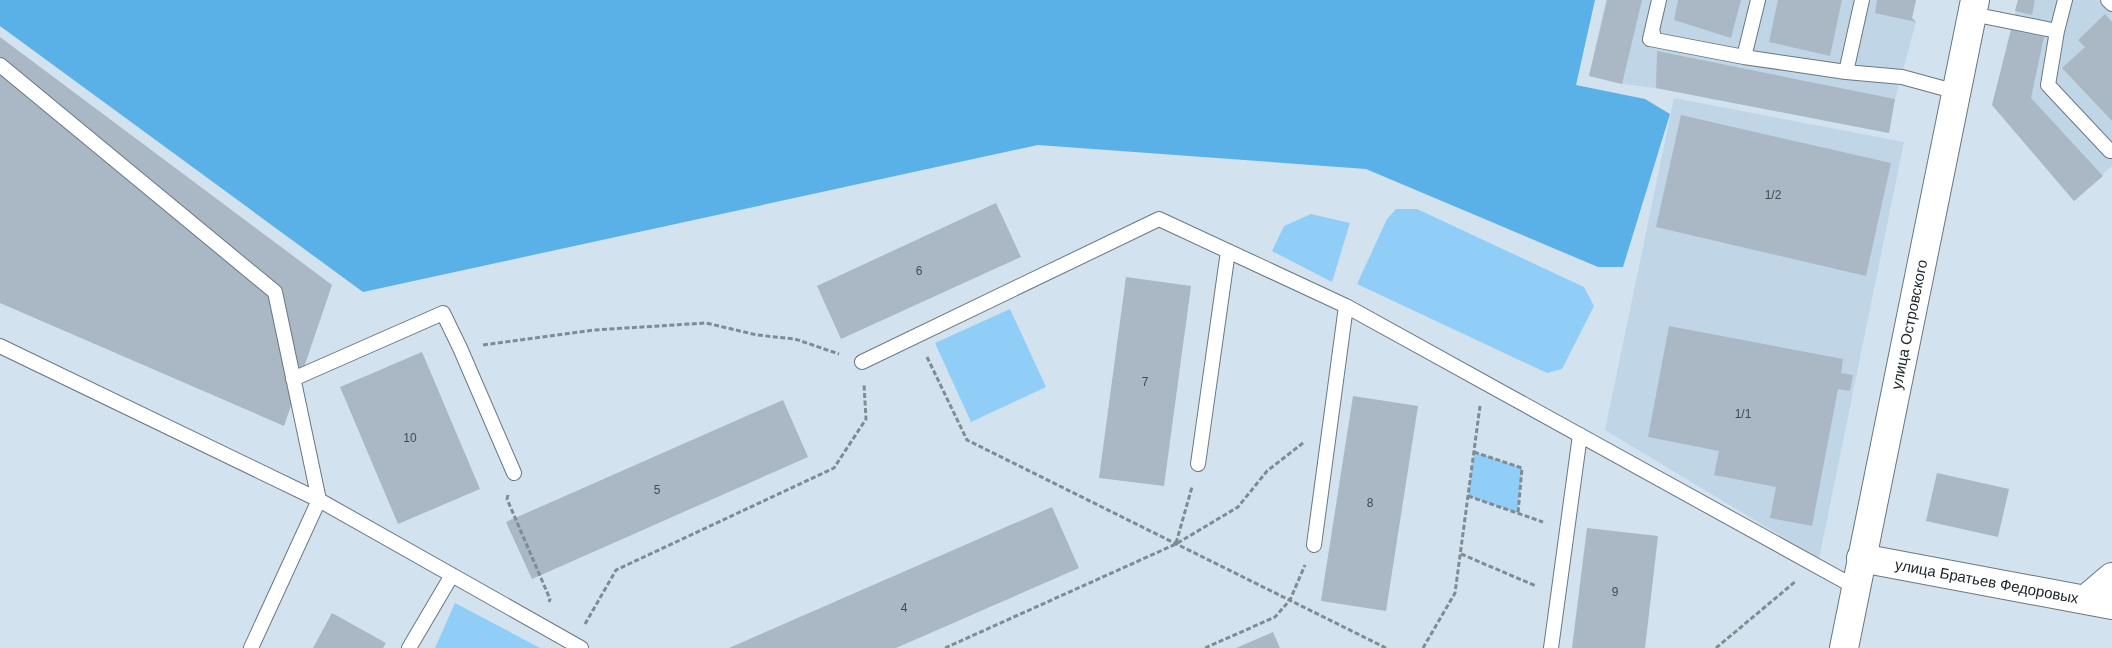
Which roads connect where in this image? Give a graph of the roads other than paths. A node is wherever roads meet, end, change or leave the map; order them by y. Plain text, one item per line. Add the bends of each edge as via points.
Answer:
1 (1659, 0) edge
2 (1758, 0) edge
3 (1862, 0) edge
4 (2065, 0) edge
5 (2108, 0) edge
6 (2112, 4) edge
7 (1974, 7) edge
8 (2057, 31) junction
9 (1744, 57) junction
10 (0, 65) edge
11 (1846, 72) junction
12 (1957, 92) junction
13 (2110, 151) dead end
14 (1228, 251) junction
15 (1346, 306) junction
16 (0, 346) edge
17 (862, 362) road end
18 (293, 379) junction
19 (1580, 435) junction
20 (1198, 464) road end
21 (514, 473) road end
22 (319, 500) junction
23 (1314, 545) road end
24 (1861, 558) junction
25 (452, 575) junction
26 (2112, 577) edge
27 (1855, 587) junction
28 (2086, 600) junction
29 (2112, 605) edge
30 (577, 646) edge
31 (251, 648) edge
32 (410, 648) edge
33 (1550, 648) edge
34 (1844, 648) edge

1 - 9 lane via 1652,36
2 - 9 lane
3 - 11 lane
4 - 8 lane
5 - 6 lane
7 - 8 lane
7 - 12 main road, улица Островского
8 - 13 lane via 2048,85
9 - 11 lane
10 - 18 lane via 275,292
11 - 12 lane via 1902,77
12 - 24 main road, улица Островского
14 - 15 lane
14 - 17 lane via 1159,219
14 - 20 lane
15 - 19 lane
15 - 23 lane
16 - 22 lane
18 - 21 lane via 443,313
18 - 22 lane
19 - 27 lane
19 - 33 lane
22 - 25 lane
22 - 31 lane
24 - 27 main road, улица Островского
24 - 28 main road, улица Братьев Федоровых
25 - 30 lane
25 - 32 lane
26 - 28 main road
27 - 34 main road, улица Островского
28 - 29 main road, улица Братьев Федоровых

